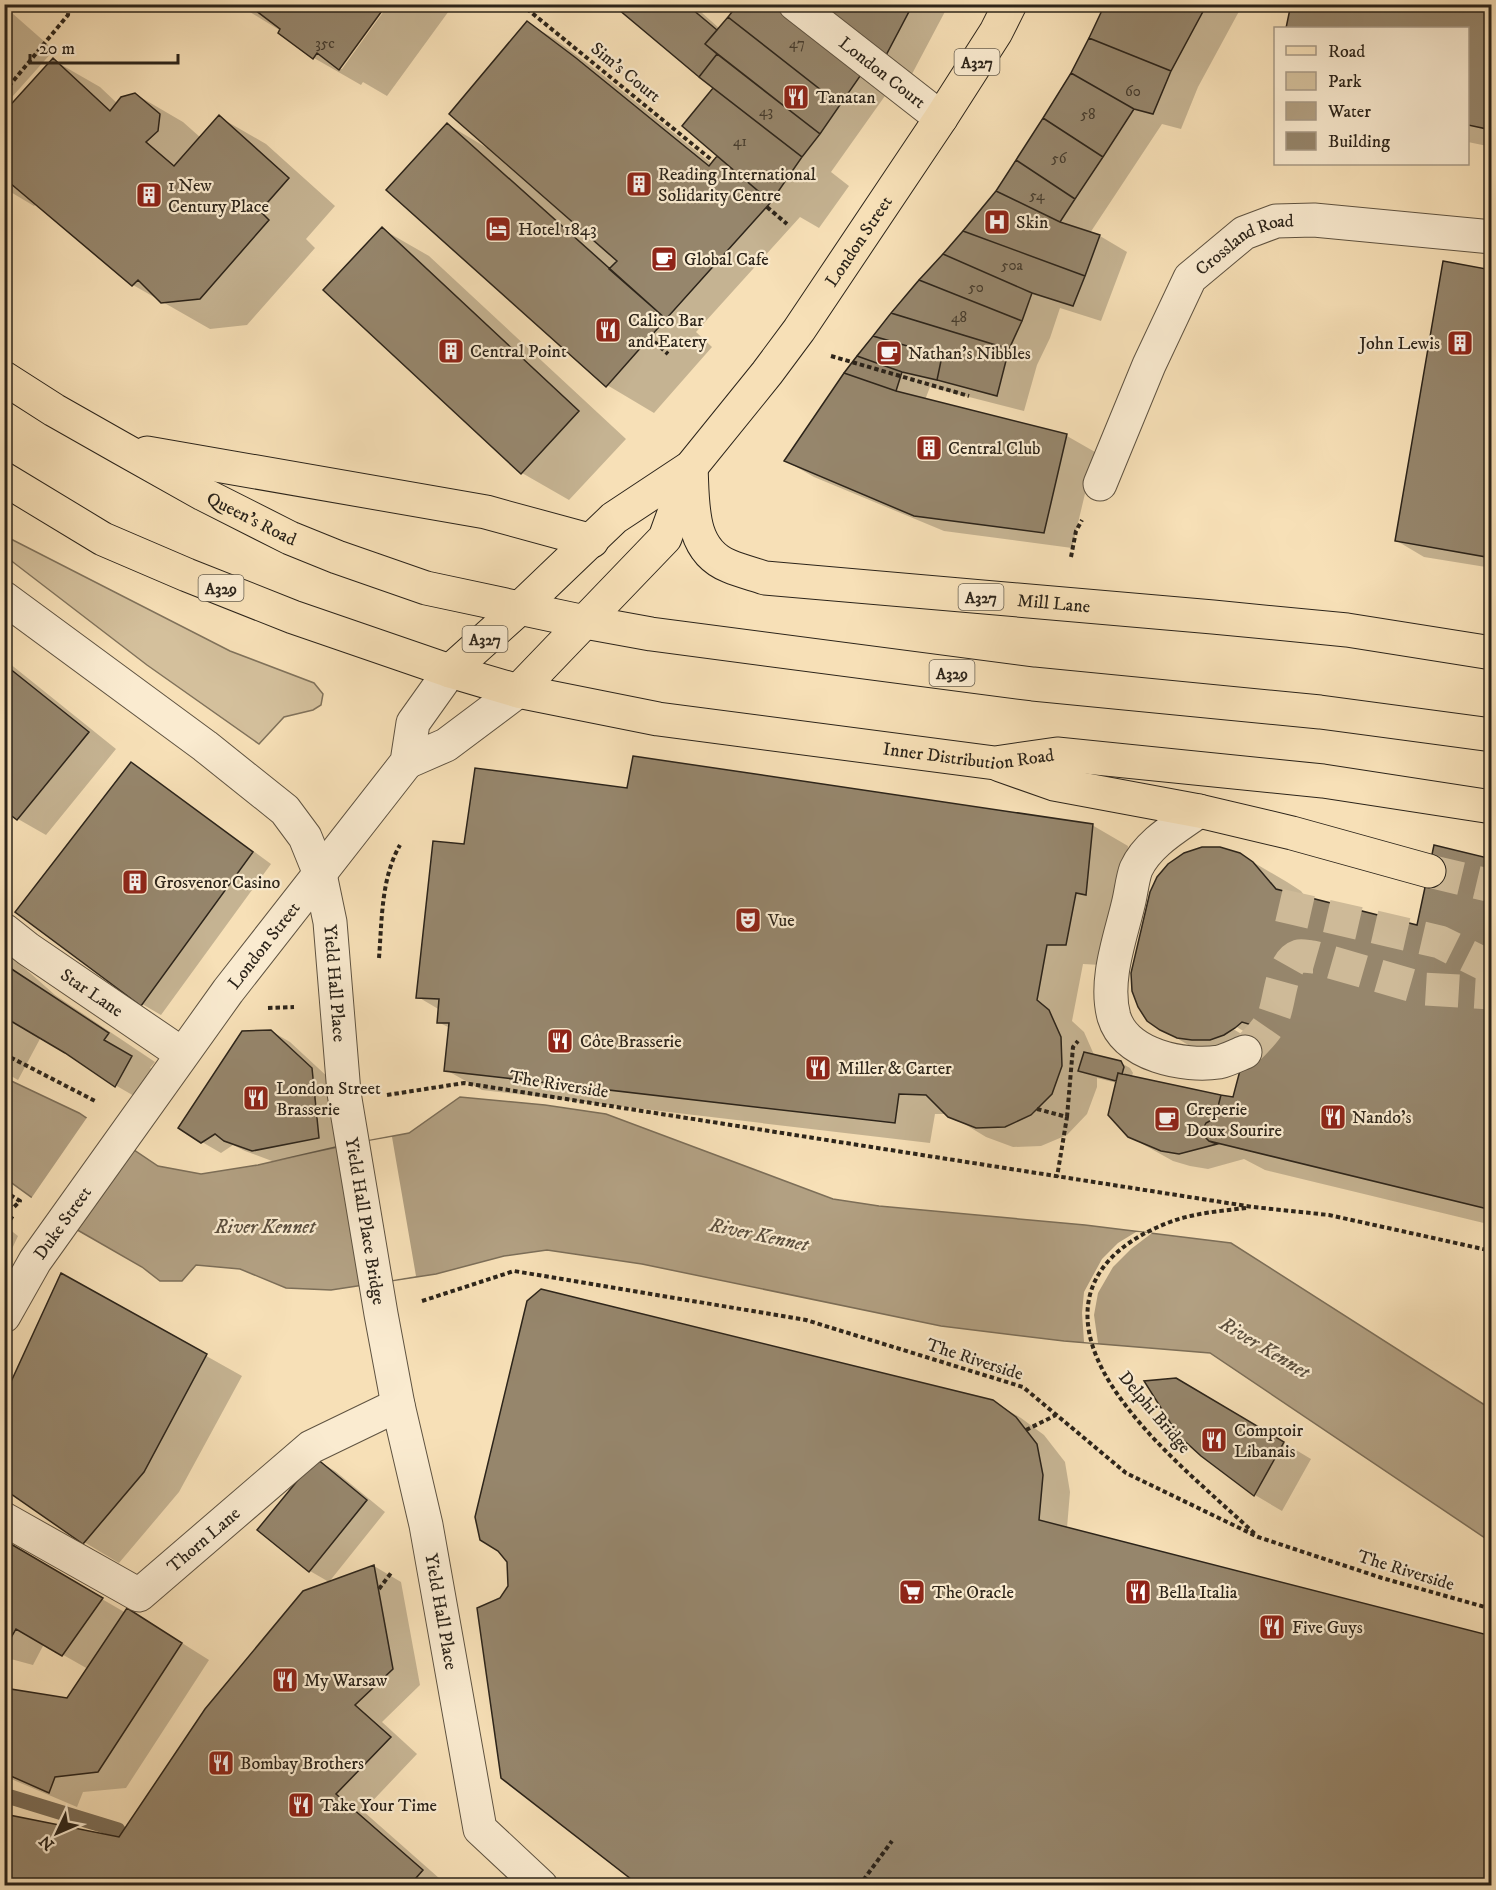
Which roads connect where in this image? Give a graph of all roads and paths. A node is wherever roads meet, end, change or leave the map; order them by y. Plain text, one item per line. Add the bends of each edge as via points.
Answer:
1 (69, 4) edge
2 (521, 4) edge
3 (795, 4) edge
4 (1010, 4) edge
5 (4, 92) edge
6 (941, 118) junction
7 (713, 161) dead end
8 (767, 207) dead end
9 (787, 224) dead end
10 (1491, 237) edge
11 (799, 330) junction
12 (649, 337) dead end
13 (668, 354) dead end
14 (4, 378) edge
15 (969, 396) dead end
16 (121, 448) junction
17 (691, 467) junction
18 (4, 479) edge
19 (1100, 484) dead end
20 (592, 541) junction
21 (4, 598) edge
22 (520, 608) junction
23 (585, 622) junction
24 (1491, 654) edge
25 (450, 670) junction
26 (518, 691) junction
27 (1491, 735) edge
28 (407, 762) junction
29 (995, 763) junction
30 (1491, 807) edge
31 (1199, 811) junction
32 (401, 844) dead end
33 (1429, 871) tunnel mouth
34 (320, 874) junction
35 (4, 930) edge
36 (378, 964) dead end
37 (1111, 999) junction
38 (300, 1006) dead end
39 (264, 1008) dead end
40 (1245, 1052) tunnel mouth
41 (4, 1054) edge
42 (182, 1054) junction
43 (344, 1093) joint
44 (380, 1095) dead end
45 (105, 1106) dead end
46 (1037, 1109) dead end
47 (1067, 1117) junction
48 (126, 1134) joint
49 (1058, 1176) junction
50 (4, 1191) edge
51 (4, 1203) edge
52 (1253, 1207) junction
53 (1491, 1251) edge
54 (420, 1301) dead end
55 (381, 1314) joint
56 (4, 1316) edge
57 (398, 1405) junction
58 (1056, 1415) junction
59 (1026, 1430) dead end
60 (4, 1519) edge
61 (1258, 1537) junction
62 (1491, 1609) edge
63 (892, 1841) dead end
64 (541, 1886) edge
65 (859, 1886) edge

1 - 5 path via 68,15
2 - 7 path, Sim's Court
3 - 6 street, London Court
4 - 6 main road, London Street / A327
6 - 11 main road, London Street / A327
8 - 9 path
10 - 19 street, Crossland Road via 1314,220 1275,221 1244,233 1190,278
11 - 15 path via 832,356
11 - 17 main road, London Street / A327
12 - 13 path
14 - 16 main road, Queen's Road / A329
16 - 20 main road, A329 via 486,512
16 - 22 main road, Queen's Road / A329 via 290,538 337,557 426,588
17 - 20 main road, London Street / A327 via 614,518
17 - 23 main road, London Street / A327 via 665,538
17 - 24 main road, Mill Lane / A327 via 694,522 705,549 727,566 765,578 1347,630
18 - 25 main road, A329 via 103,538 156,561 293,617
20 - 22 main road, London Street / A327
21 - 34 street via 285,810 305,837
22 - 23 main road, A329
22 - 25 main road, London Street / A327
23 - 26 main road, London Street / A327
23 - 27 main road, A329 via 1033,684 1320,712
25 - 26 main road, Inner Distribution Road / A329
25 - 28 street, London Street via 413,723
26 - 28 street, London Street via 446,745
26 - 29 main road, Inner Distribution Road / A329 via 658,719
28 - 34 street, London Street
29 - 30 main road, Inner Distribution Road / A329 via 1057,754 1323,781
29 - 31 main road, A329 via 1054,784
31 - 33 main road, A329
31 - 37 street via 1153,846 1136,869 1115,958
32 - 36 path via 391,861
34 - 42 street, London Street
34 - 43 street, Yield Hall Place via 330,922
35 - 42 street, Star Lane
37 - 40 street via 1115,1020 1129,1040 1155,1056 1189,1063 1221,1062
37 - 47 path via 1073,1047
38 - 39 path
41 - 45 path
42 - 48 street, London Street
43 - 55 street, Yield Hall Place Bridge
44 - 49 path, The Riverside via 464,1083
46 - 47 path
47 - 49 path
48 - 56 street, Duke Street via 35,1261
49 - 52 path, The Riverside
50 - 51 path via 20,1201 13,1208
52 - 53 path, The Riverside via 1329,1215
52 - 61 path, Delphi Bridge via 1171,1221 1118,1251 1092,1286 1088,1328 1102,1370 1152,1436
54 - 58 path, The Riverside via 514,1271 806,1320 1023,1387
55 - 57 street, Yield Hall Place
57 - 60 street, Thorn Lane via 311,1447 139,1594
57 - 64 street, Yield Hall Place via 426,1525 480,1829
58 - 59 path
58 - 61 path, The Riverside via 1126,1473
61 - 62 path, The Riverside
63 - 65 path

